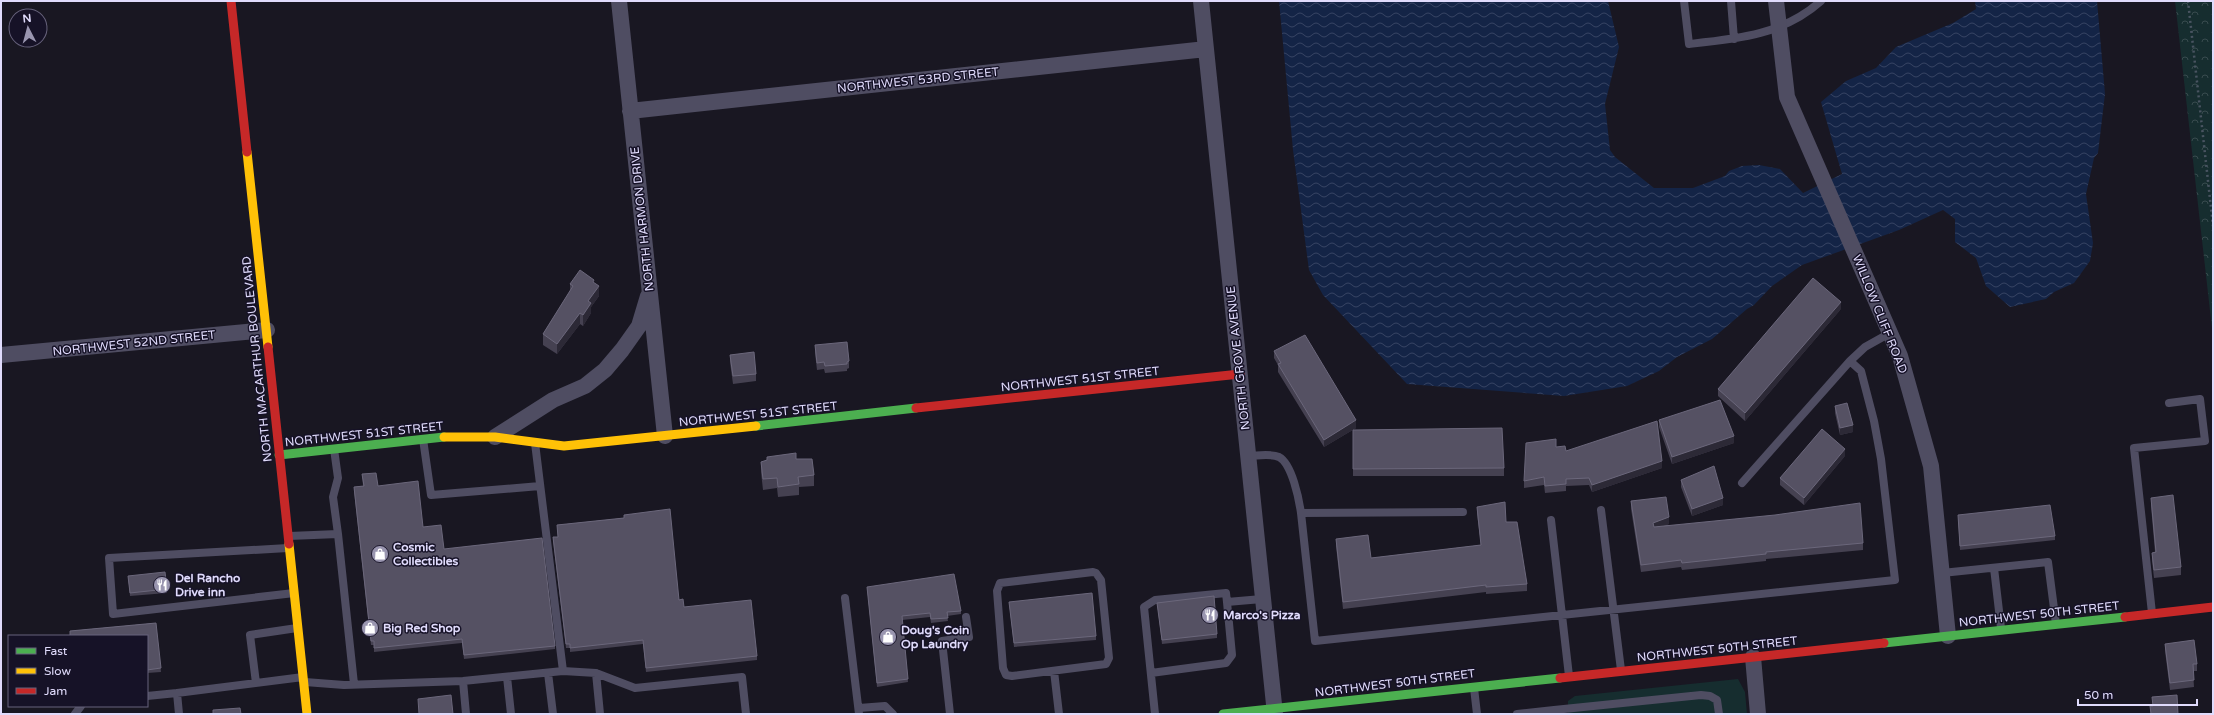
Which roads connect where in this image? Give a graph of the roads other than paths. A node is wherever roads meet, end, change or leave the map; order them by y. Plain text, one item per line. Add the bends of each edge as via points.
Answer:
1 (231, 1) edge
2 (619, 1) edge
3 (1201, 1) edge
4 (1684, 1) edge
5 (1731, 1) edge
6 (1776, 1) edge
7 (1821, 1) edge
8 (1779, 28) junction
9 (1734, 39) junction
10 (1206, 49) junction
11 (630, 111) junction
12 (650, 290) junction
13 (266, 330) junction
14 (1890, 333) junction
15 (1, 356) edge
16 (1850, 360) junction
17 (1240, 374) junction
18 (2169, 403) dead end
19 (665, 436) junction
20 (495, 437) junction
21 (422, 438) junction
22 (535, 442) junction
23 (334, 448) junction
24 (279, 455) junction
25 (1247, 456) junction
26 (1742, 482) dead end
27 (540, 486) junction
28 (1601, 510) dead end
29 (1463, 512) dead end
30 (1301, 513) junction
31 (1551, 520) dead end
32 (338, 534) junction
33 (288, 536) junction
34 (289, 548) junction
35 (1994, 568) junction
36 (1942, 573) junction
37 (294, 593) junction
38 (845, 598) dead end
39 (1262, 599) junction
40 (1227, 602) junction
41 (2213, 607) edge
42 (1613, 610) junction
43 (2152, 614) junction
44 (1561, 615) junction
45 (966, 617) dead end
46 (2056, 624) junction
47 (298, 628) junction
48 (2001, 630) junction
49 (1948, 636) junction
50 (1753, 657) junction
51 (563, 671) junction
52 (1054, 671) junction
53 (1621, 671) junction
54 (596, 672) junction
55 (548, 673) junction
56 (1151, 673) junction
57 (1569, 676) junction
58 (507, 677) junction
59 (304, 680) junction
60 (463, 681) junction
61 (256, 683) junction
62 (354, 684) junction
63 (1474, 686) junction
64 (177, 693) junction
65 (148, 696) edge
66 (859, 711) edge
67 (1274, 711) edge
68 (1554, 712) edge
69 (179, 714) edge
70 (304, 714) edge
71 (466, 714) edge
72 (511, 714) edge
73 (553, 714) edge
74 (600, 714) edge
75 (746, 714) edge
76 (893, 714) edge
77 (950, 714) edge
78 (1059, 714) edge
79 (1155, 714) edge
80 (1223, 714) edge
81 (1477, 714) edge
82 (1518, 714) edge
83 (1719, 714) edge
84 (1758, 714) edge

1 - 13 main road, NORTH MACARTHUR BOULEVARD
2 - 11 street, NORTH HARMON DRIVE
3 - 10 street, NORTH GROVE AVENUE
4 - 9 lane via 1689,44
5 - 9 lane
6 - 8 street, WILLOW CLIFF ROAD
7 - 8 lane
8 - 9 lane
8 - 14 street, WILLOW CLIFF ROAD via 1787,97
10 - 11 street, NORTHWEST 53RD STREET
10 - 17 street, NORTH GROVE AVENUE
11 - 12 street, NORTH HARMON DRIVE
12 - 19 street, NORTH HARMON DRIVE
12 - 20 street via 638,326 605,370 585,386 553,400
13 - 15 street, NORTHWEST 52ND STREET
13 - 24 main road, NORTH MACARTHUR BOULEVARD
14 - 16 lane via 1865,347
14 - 36 street, WILLOW CLIFF ROAD via 1900,356 1931,466
16 - 26 lane
16 - 42 lane via 1861,371 1874,421 1881,459 1894,580
17 - 19 main road, NORTHWEST 51ST STREET
17 - 25 street, NORTH GROVE AVENUE
18 - 43 lane via 2200,400 2205,441 2134,448
19 - 22 main road, NORTHWEST 51ST STREET via 564,446
20 - 21 main road, NORTHWEST 51ST STREET
20 - 22 main road, NORTHWEST 51ST STREET
21 - 23 main road, NORTHWEST 51ST STREET
21 - 27 lane via 431,495
22 - 27 lane
23 - 24 main road, NORTHWEST 51ST STREET
23 - 32 lane via 338,478 333,497
24 - 33 main road, NORTH MACARTHUR BOULEVARD
25 - 30 lane via 1270,455 1285,462 1298,493
25 - 39 street, NORTH GROVE AVENUE
27 - 51 lane
28 - 42 lane
29 - 30 lane
30 - 44 lane via 1315,641
31 - 44 lane
32 - 33 lane
32 - 62 lane
33 - 34 main road, NORTH MACARTHUR BOULEVARD
34 - 37 main road, NORTH MACARTHUR BOULEVARD
34 - 37 lane via 109,558 113,614
35 - 36 lane
35 - 46 lane via 2048,562
35 - 48 lane
36 - 49 street, WILLOW CLIFF ROAD
37 - 47 main road, NORTH MACARTHUR BOULEVARD
38 - 66 lane
39 - 40 lane
39 - 67 street, NORTH GROVE AVENUE
40 - 56 lane via 1232,655 1226,663
40 - 56 lane via 1226,593 1155,600 1144,607
41 - 43 main road, NORTHWEST 50TH STREET
42 - 44 lane
42 - 53 lane
43 - 46 main road, NORTHWEST 50TH STREET
44 - 57 lane
45 - 77 lane via 968,637 942,641
46 - 48 main road, NORTHWEST 50TH STREET
47 - 59 main road, NORTH MACARTHUR BOULEVARD
47 - 61 lane via 250,634
48 - 49 main road, NORTHWEST 50TH STREET
49 - 50 main road, NORTHWEST 50TH STREET
50 - 53 main road, NORTHWEST 50TH STREET
50 - 84 street
51 - 54 lane
51 - 55 lane
52 - 52 lane via 1103,666 1108,662 1101,580 1096,573 1000,583 997,591 1003,668 1006,675
52 - 78 lane
53 - 57 main road, NORTHWEST 50TH STREET
54 - 74 lane
54 - 75 lane via 635,688 742,677
55 - 58 lane
55 - 73 lane
56 - 79 lane
57 - 63 main road, NORTHWEST 50TH STREET
58 - 60 lane
58 - 72 lane
59 - 61 lane
59 - 62 lane
59 - 70 main road, NORTH MACARTHUR BOULEVARD
60 - 62 lane
60 - 71 lane
61 - 64 lane
63 - 67 main road, NORTHWEST 50TH STREET
63 - 81 lane
64 - 65 lane
64 - 69 lane
66 - 76 lane via 885,706
67 - 80 main road, NORTHWEST 50TH STREET
68 - 82 lane
68 - 83 lane via 1701,695 1717,700

